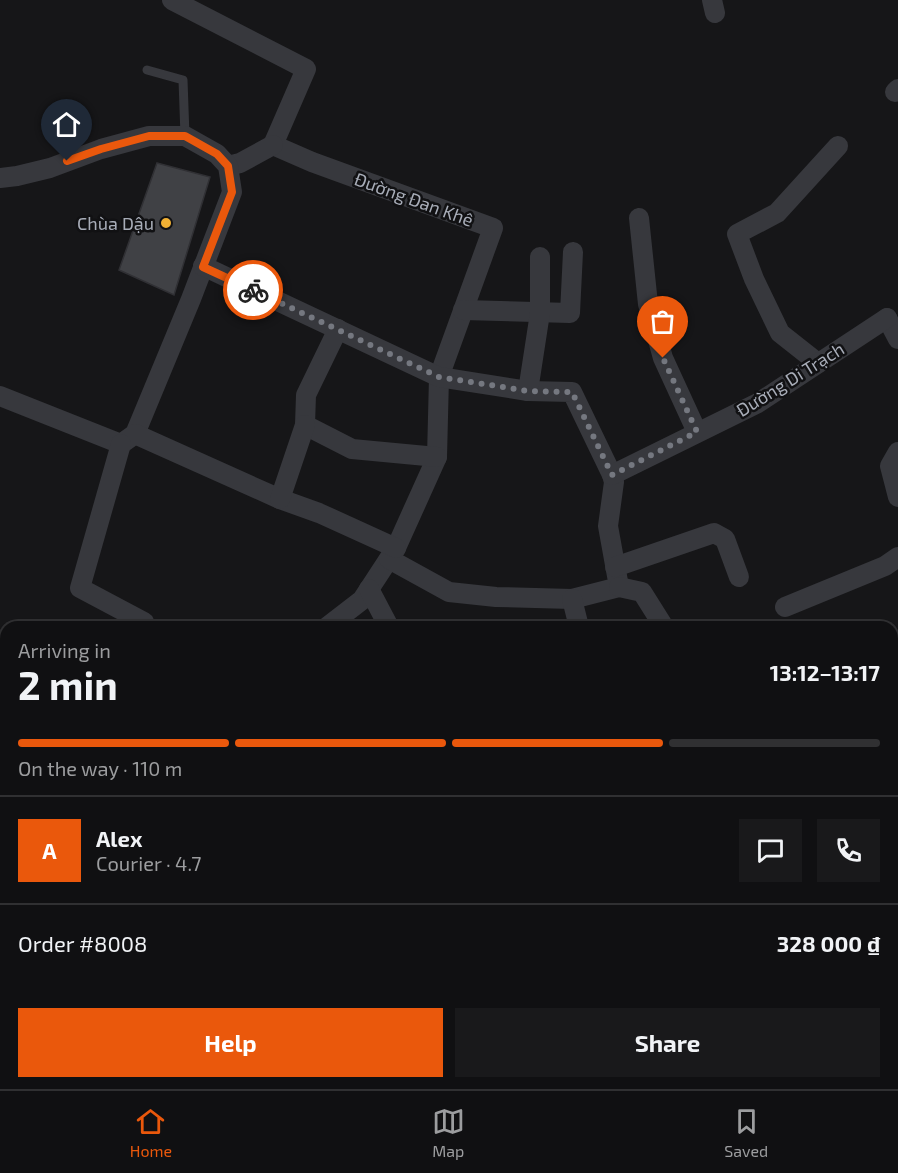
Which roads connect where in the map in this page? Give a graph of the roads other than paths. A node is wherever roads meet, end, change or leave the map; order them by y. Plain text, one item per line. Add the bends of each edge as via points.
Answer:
1 (172, 0) edge
2 (147, 70) dead end
3 (185, 136) junction
4 (273, 145) junction
5 (838, 146) dead end
6 (228, 166) junction
7 (0, 178) edge
8 (639, 218) dead end
9 (573, 252) dead end
10 (540, 257) dead end
11 (203, 267) junction
12 (463, 310) junction
13 (540, 313) junction
14 (893, 323) edge
15 (338, 329) junction
16 (818, 363) junction
17 (439, 377) junction
18 (528, 391) junction
19 (0, 396) edge
20 (305, 425) junction
21 (697, 432) junction
22 (128, 439) junction
23 (898, 452) edge
24 (437, 457) junction
25 (612, 475) junction
26 (898, 497) edge
27 (280, 499) junction
28 (392, 553) junction
29 (898, 557) edge
30 (615, 567) junction
31 (739, 577) dead end
32 (619, 587) junction
33 (369, 589) junction
34 (572, 599) junction
35 (785, 607) dead end
36 (142, 621) edge
37 (335, 621) edge
38 (386, 621) edge
39 (578, 621) edge
40 (660, 621) edge

1 - 4 street via 306,69
2 - 3 lane via 183,80
3 - 6 street via 217,154
3 - 7 street via 149,136 50,168
4 - 6 street
4 - 12 street, Đường Đan Khê via 493,228
5 - 16 street via 777,213 737,234 780,333
6 - 11 street via 232,192
8 - 21 street via 648,304 663,358
9 - 13 street via 570,313
10 - 13 street
11 - 15 street
11 - 22 street
12 - 13 street
12 - 17 street, Đường Đan Khê
13 - 18 street
14 - 16 street, Đường Di Trạch
15 - 17 street
15 - 20 street via 306,395
16 - 21 street, Đường Di Trạch via 758,403
17 - 18 street
17 - 24 street, Đường Đan Khê
18 - 25 street via 572,392
19 - 22 street
20 - 24 street via 352,449
20 - 27 street
21 - 25 street, Đường Di Trạch
22 - 27 street
22 - 36 street via 80,588
23 - 26 street via 890,466
24 - 28 street, Đường Đan Khê
25 - 30 street via 608,526
27 - 28 street via 319,513
28 - 33 street, Đường Đan Khê
28 - 34 street via 450,592
29 - 35 street
30 - 31 street via 714,533 725,539
30 - 32 street
32 - 34 street
32 - 40 street via 642,592
33 - 37 street, Đường Đan Khê via 362,600
33 - 38 street
34 - 39 street

